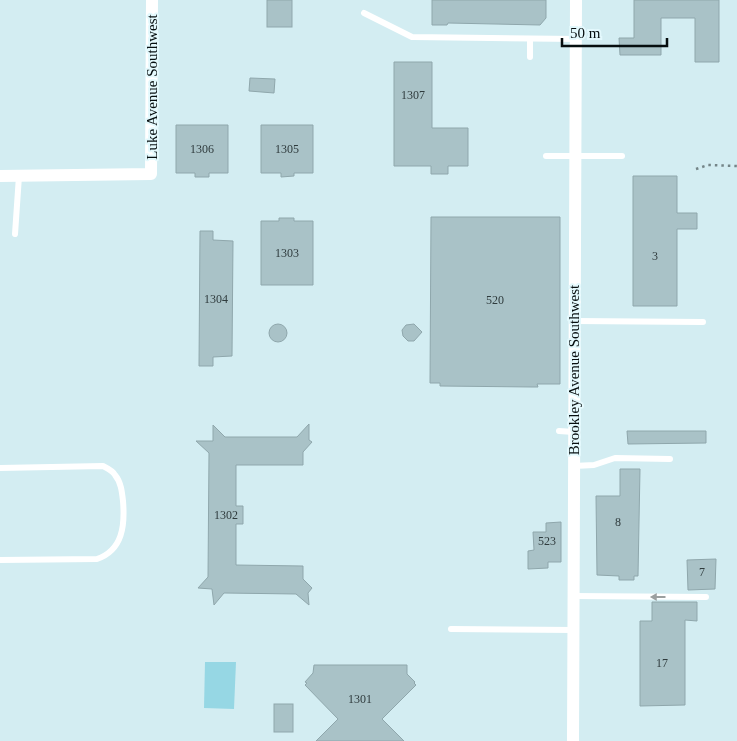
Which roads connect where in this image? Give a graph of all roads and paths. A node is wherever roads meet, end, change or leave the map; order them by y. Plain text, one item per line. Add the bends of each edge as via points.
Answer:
1 (152, 0) edge
2 (576, 0) edge
3 (364, 13) dead end
4 (530, 38) junction
5 (576, 39) junction
6 (530, 57) dead end
7 (546, 156) dead end
8 (575, 156) junction
9 (622, 156) dead end
10 (737, 166) edge
11 (696, 168) dead end
12 (0, 176) edge
13 (19, 176) junction
14 (15, 234) dead end
15 (574, 320) junction
16 (702, 322) dead end
17 (558, 431) dead end
18 (574, 432) junction
19 (670, 459) dead end
20 (574, 466) junction
21 (0, 468) edge
22 (0, 560) edge
23 (574, 596) junction
24 (706, 597) dead end
25 (451, 629) dead end
26 (574, 630) junction
27 (573, 741) edge

1 - 13 street, Luke Avenue Southwest via 151,174
2 - 5 street, Brookley Avenue Southwest
3 - 4 lane via 412,37
4 - 5 lane
4 - 6 lane
5 - 8 street, Brookley Avenue Southwest
7 - 8 lane
8 - 9 lane
8 - 15 street, Brookley Avenue Southwest
10 - 11 path
12 - 13 street
13 - 14 lane
15 - 16 lane
15 - 18 street, Brookley Avenue Southwest
17 - 18 lane
18 - 20 street, Brookley Avenue Southwest
19 - 20 lane via 615,458 594,465
20 - 23 street, Brookley Avenue Southwest
21 - 22 lane via 103,466 119,481 124,510 120,538 106,556 97,559
24 -> 23 lane
23 - 26 street, Brookley Avenue Southwest
25 - 26 lane
26 - 27 street, Brookley Avenue Southwest

